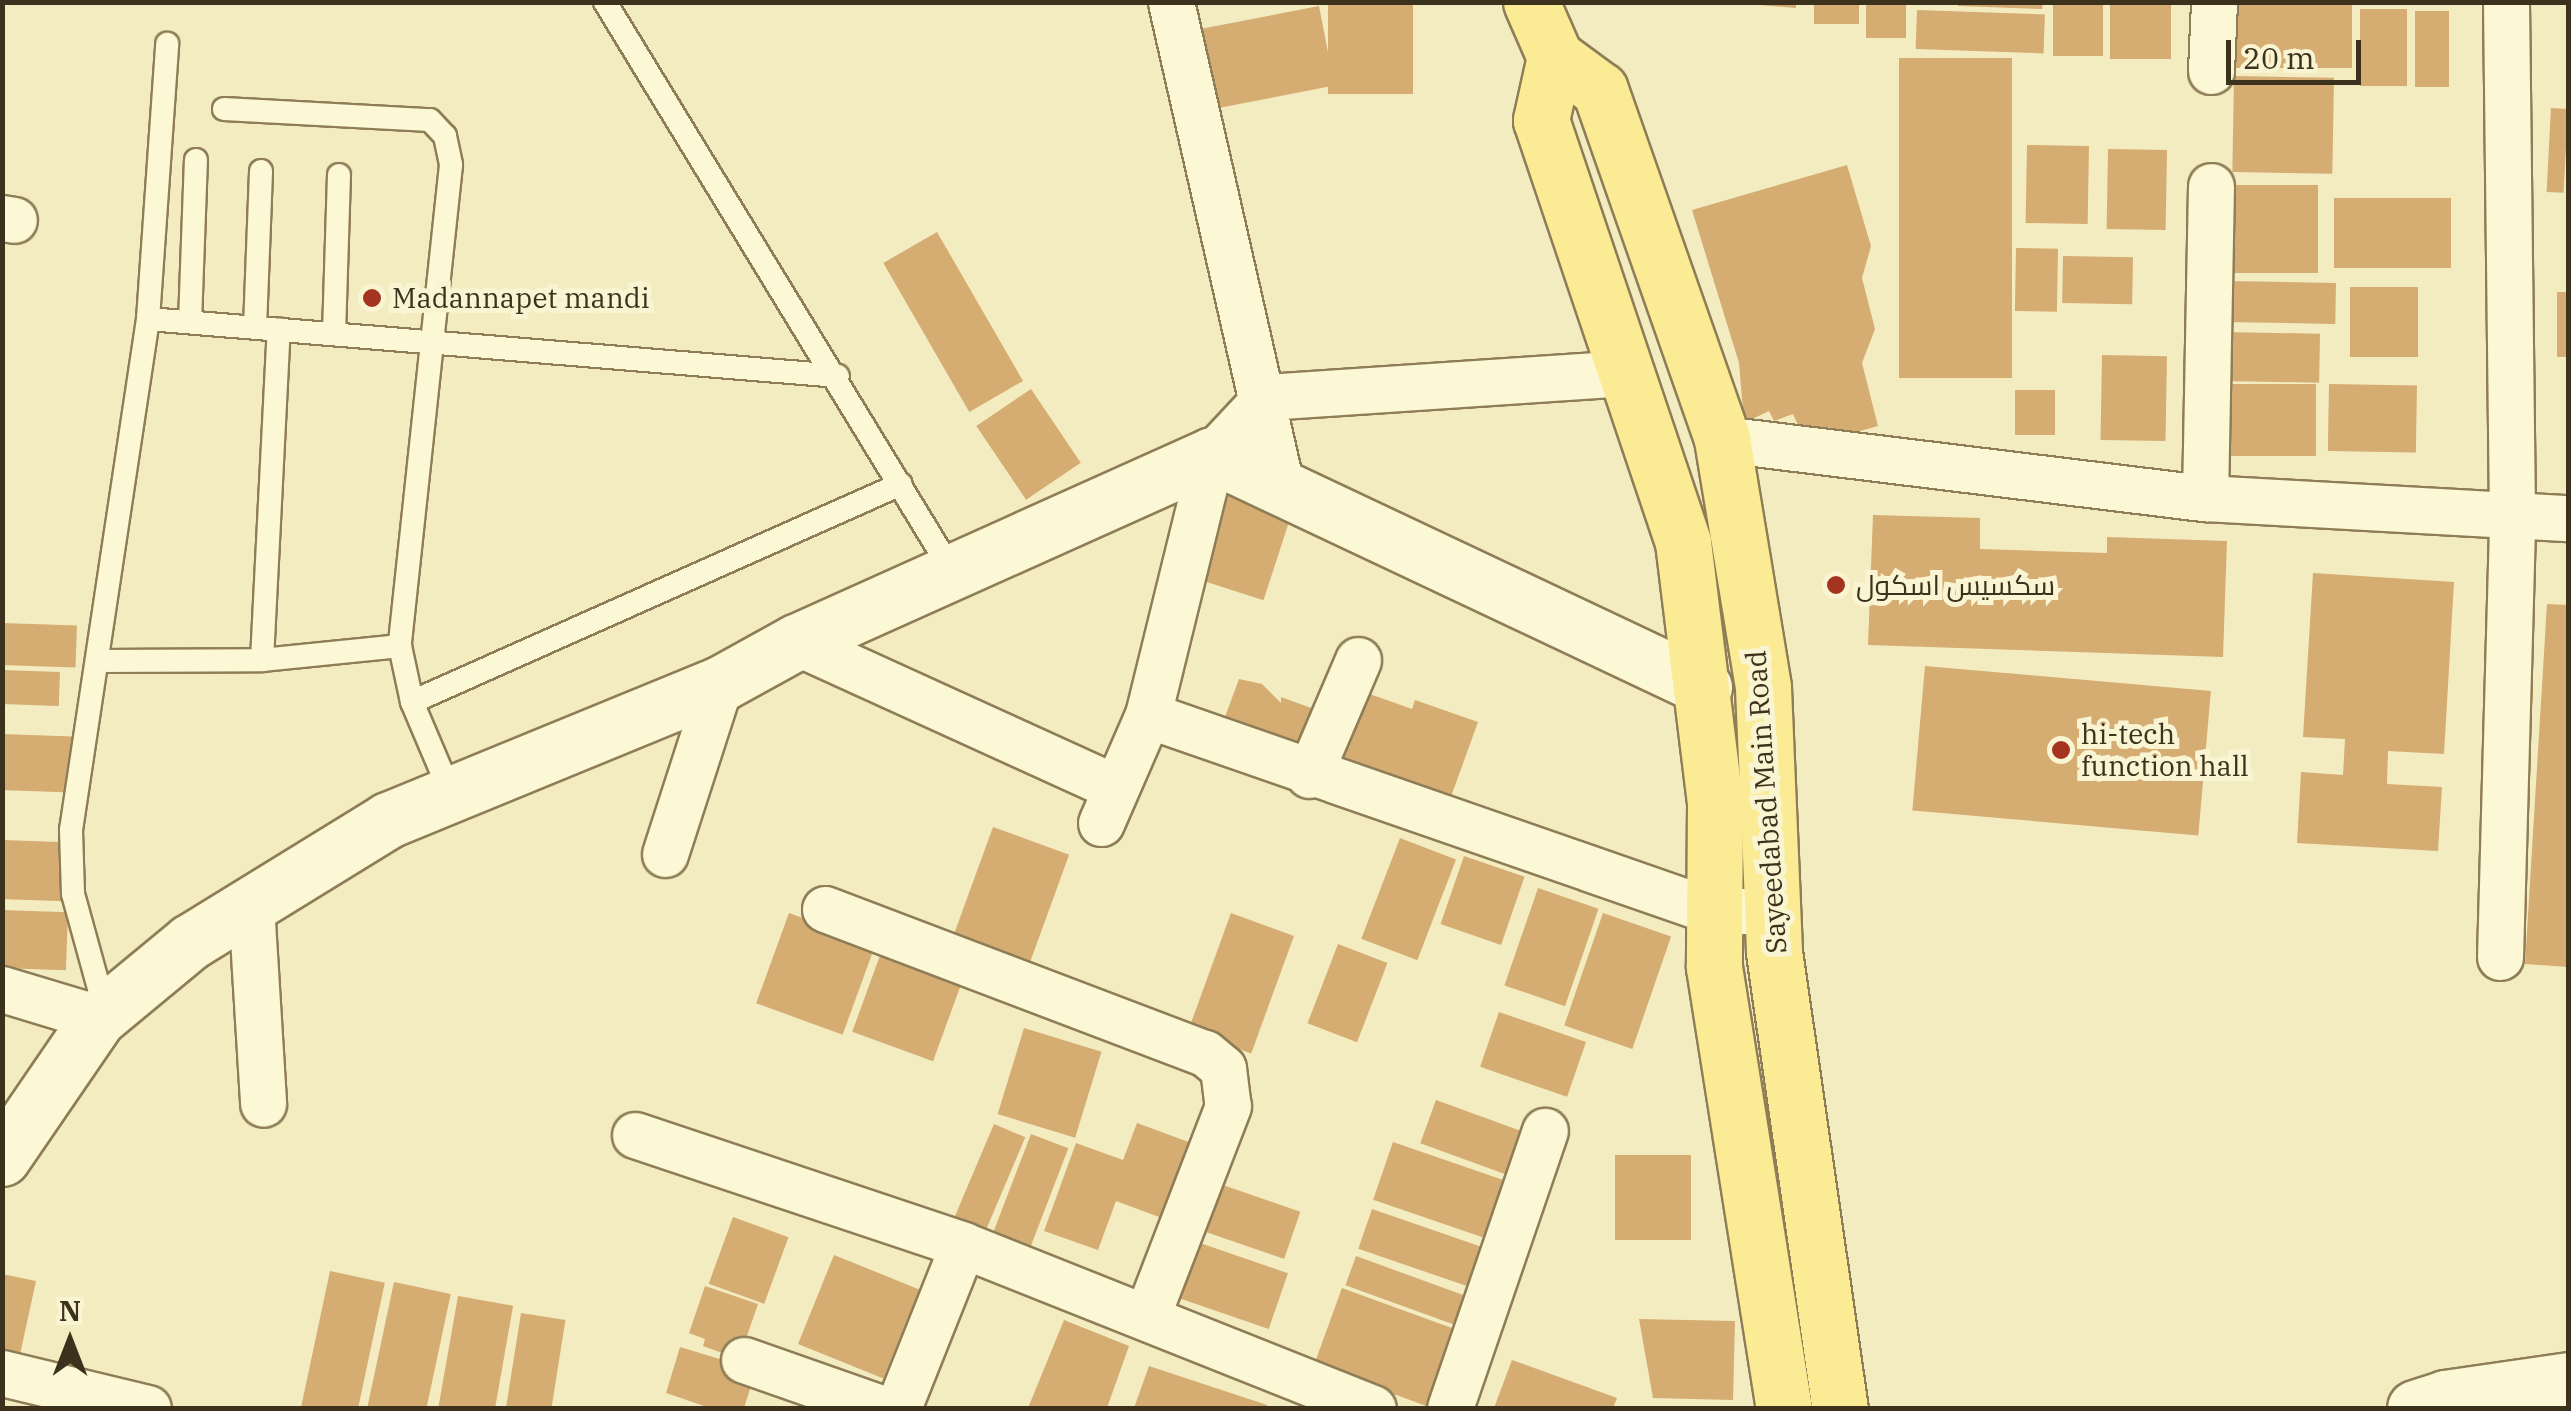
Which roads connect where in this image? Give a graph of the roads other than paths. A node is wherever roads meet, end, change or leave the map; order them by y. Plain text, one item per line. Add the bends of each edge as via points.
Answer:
1 (605, 2) edge
2 (1171, 2) edge
3 (2214, 2) edge
4 (2506, 2) edge
5 (1543, 19) edge
6 (167, 44) dead end
7 (2212, 72) dead end
8 (224, 109) dead end
9 (196, 160) dead end
10 (261, 171) dead end
11 (338, 174) dead end
12 (2211, 186) dead end
13 (148, 319) junction
14 (190, 322) junction
15 (255, 328) junction
16 (279, 330) junction
17 (334, 334) junction
18 (432, 342) junction
19 (1630, 373) junction
20 (838, 376) junction
21 (1266, 397) junction
22 (1722, 438) junction
23 (1212, 455) junction
24 (901, 484) junction
25 (1282, 489) junction
26 (2205, 498) junction
27 (2512, 514) junction
28 (2568, 518) edge
29 (952, 571) junction
30 (796, 642) junction
31 (400, 646) junction
32 (262, 660) junction
33 (1358, 660) dead end
34 (98, 661) junction
35 (720, 684) junction
36 (1704, 688) junction
37 (412, 702) junction
38 (1148, 715) junction
39 (1309, 776) junction
40 (450, 794) junction
41 (665, 854) dead end
42 (251, 905) junction
43 (825, 908) dead end
44 (1772, 910) junction
45 (1714, 912) junction
46 (2500, 957) dead end
47 (2, 989) edge
48 (102, 1016) junction
49 (264, 1104) dead end
50 (1545, 1130) dead end
51 (636, 1135) dead end
52 (2, 1158) edge
53 (963, 1245) junction
54 (1148, 1313) junction
55 (744, 1360) dead end
56 (2, 1373) edge
57 (2568, 1380) edge
58 (148, 1408) edge
59 (880, 1408) edge
60 (898, 1408) edge
61 (1373, 1408) edge
62 (1450, 1408) edge
63 (1784, 1408) edge
64 (1840, 1408) edge
65 (2415, 1408) edge

1 - 20 lane
2 - 21 street
3 - 7 street
4 - 27 street
5 - 19 main road, Sayeedabad Main Road via 1541,120
5 - 22 main road, Sayeedabad Main Road via 1600,90
6 - 13 lane
8 - 18 lane via 430,120 445,136 450,165
9 - 14 lane
10 - 15 lane
11 - 17 lane
12 - 26 street
13 - 14 lane
13 - 34 lane
14 - 15 lane
15 - 16 lane
16 - 17 lane
16 - 32 lane
17 - 18 lane
18 - 20 lane
18 - 31 lane
19 - 21 street
19 - 36 main road, Sayeedabad Main Road via 1684,542
20 - 24 lane
21 - 23 street
21 - 25 street
22 - 26 street
22 - 44 main road, Sayeedabad Main Road via 1763,688
23 - 25 street
23 - 29 street
23 - 38 street
24 - 29 lane
24 - 37 lane
25 - 36 street
26 - 27 street
27 - 28 street
27 - 46 street
29 - 30 street
30 - 35 street
30 - 38 street via 1107,805
31 - 32 lane
31 - 37 lane
32 - 34 lane
33 - 39 street
34 - 48 lane via 70,830 77,911
35 - 40 street
35 - 41 street
36 - 45 main road, Sayeedabad Main Road via 1715,804
37 - 40 lane
38 - 39 street
39 - 45 street
40 - 42 street via 388,820
42 - 48 street via 190,942
42 - 49 street
43 - 54 street via 1205,1053 1223,1068 1228,1106
44 - 45 street
44 - 64 main road, Sayeedabad Main Road
45 - 63 main road, Sayeedabad Main Road via 1714,967
47 - 48 street
48 - 52 street
50 - 62 street
51 - 53 street
53 - 54 street
53 - 60 street
54 - 61 street
55 - 59 street
56 - 58 street
57 - 65 street

